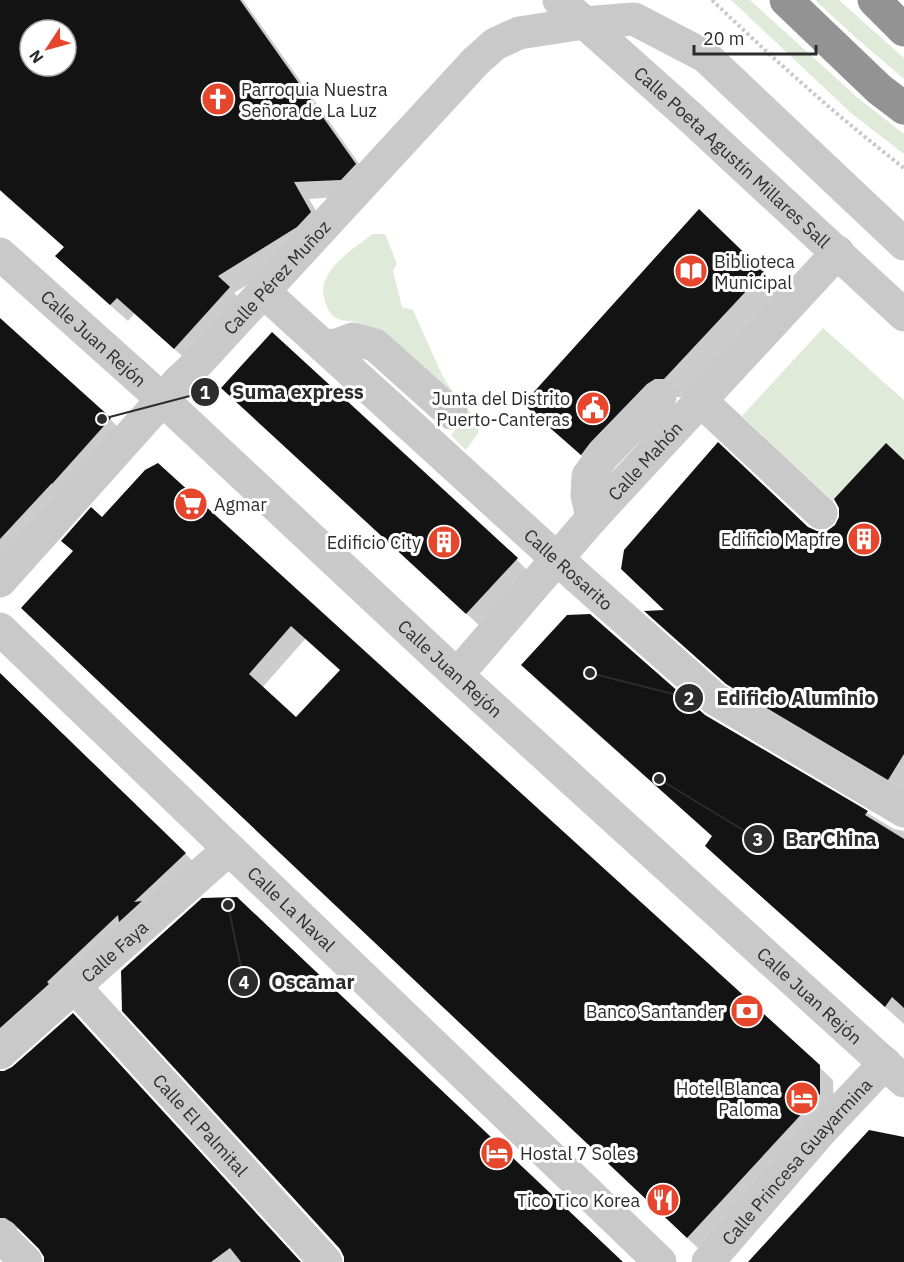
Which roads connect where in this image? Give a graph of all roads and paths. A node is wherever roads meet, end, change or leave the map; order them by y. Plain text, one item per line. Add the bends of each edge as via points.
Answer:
1 (559, 0) edge
2 (712, 0) edge
3 (786, 0) edge
4 (874, 0) edge
5 (584, 23) junction
6 (904, 30) edge
7 (904, 108) edge
8 (904, 168) edge
9 (904, 244) edge
10 (838, 252) junction
11 (0, 254) edge
12 (264, 292) junction
13 (904, 315) edge
14 (322, 346) junction
15 (660, 397) dead end
16 (163, 400) junction
17 (701, 401) junction
18 (451, 413) dead end
19 (821, 513) dead end
20 (592, 518) junction
21 (557, 560) junction
22 (0, 580) edge
23 (0, 629) edge
24 (458, 675) junction
25 (904, 811) edge
26 (229, 849) junction
27 (74, 986) junction
28 (0, 1053) edge
29 (894, 1072) edge
30 (0, 1236) edge
31 (26, 1262) edge
32 (326, 1262) edge
33 (660, 1262) edge
34 (708, 1262) edge

1 - 5 street, Calle Poeta Agustín Millares Sall
2 - 8 path
3 - 7 highway
4 - 6 highway
5 - 9 street, Calle Pérez Muñoz via 634,19 705,56
5 - 10 street, Calle Poeta Agustín Millares Sall
5 - 12 street, Calle Pérez Muñoz via 519,33 495,44
10 - 13 street, Calle Poeta Agustín Millares Sall
10 - 17 street, Calle Mahón
11 - 16 street, Calle Juan Rejón
12 - 14 street, Calle Rosarito
12 - 16 street, Calle Pérez Muñoz
14 - 18 street via 353,339 375,345
14 - 21 street, Calle Rosarito
15 - 20 street via 588,476
16 - 22 street, Calle Pérez Muñoz
16 - 24 street, Calle Juan Rejón
17 - 19 street
17 - 20 street, Calle Mahón
20 - 21 street, Calle Mahón
21 - 24 street, Calle Mahón
21 - 25 street, Calle Rosarito via 716,699
23 - 26 street, Calle La Naval
24 - 29 street, Calle Juan Rejón
26 - 27 street, Calle Faya
26 - 33 street, Calle La Naval
27 - 28 street, Calle Faya
27 - 32 street, Calle El Palmital
29 - 34 street, Calle Princesa Guayarmina via 821,1131
30 - 31 street

